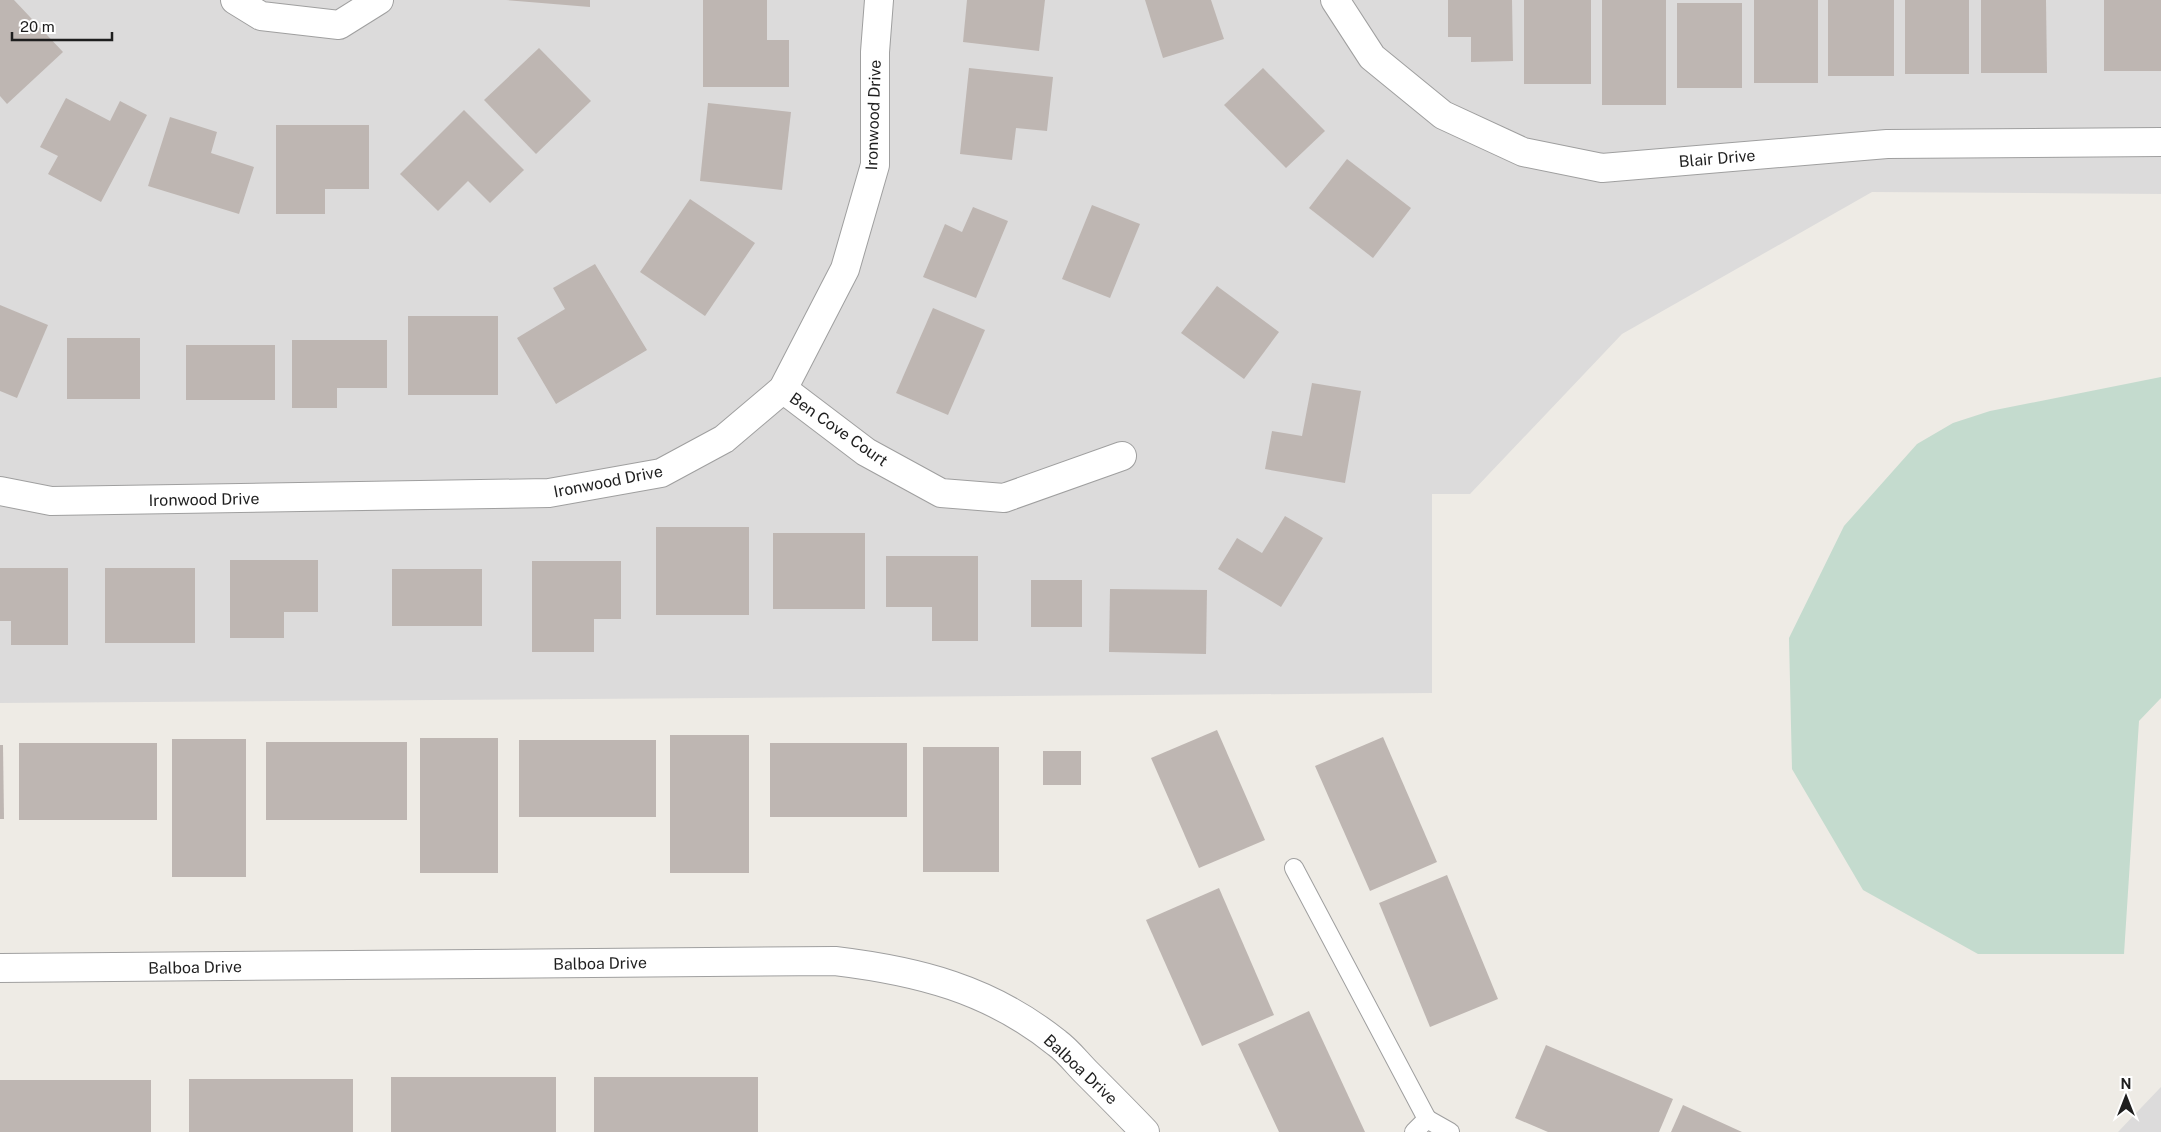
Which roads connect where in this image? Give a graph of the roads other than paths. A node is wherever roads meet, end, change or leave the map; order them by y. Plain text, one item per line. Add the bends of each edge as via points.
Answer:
1 (235, 0) edge
2 (379, 0) edge
3 (879, 0) edge
4 (1335, 0) edge
5 (2161, 142) edge
6 (782, 390) junction
7 (1122, 456) dead end
8 (0, 491) edge
9 (1294, 868) dead end
10 (0, 968) edge
11 (1427, 1120) junction
12 (1145, 1132) edge
13 (1414, 1132) edge
14 (1450, 1132) edge

1 - 2 street via 261,16 339,25
3 - 6 street, Ironwood Drive via 875,52 875,165 845,269
4 - 5 street, Blair Drive via 1372,57 1443,115 1523,152 1602,168 1887,144
6 - 7 street, Ben Cove Court via 866,452 941,493 1004,498
6 - 8 street, Ironwood Drive via 724,439 661,473 549,493 51,502
9 - 11 lane
10 - 12 street, Balboa Drive via 835,960 931,978 976,994 1016,1015 1058,1043
11 - 13 lane
11 - 14 lane

